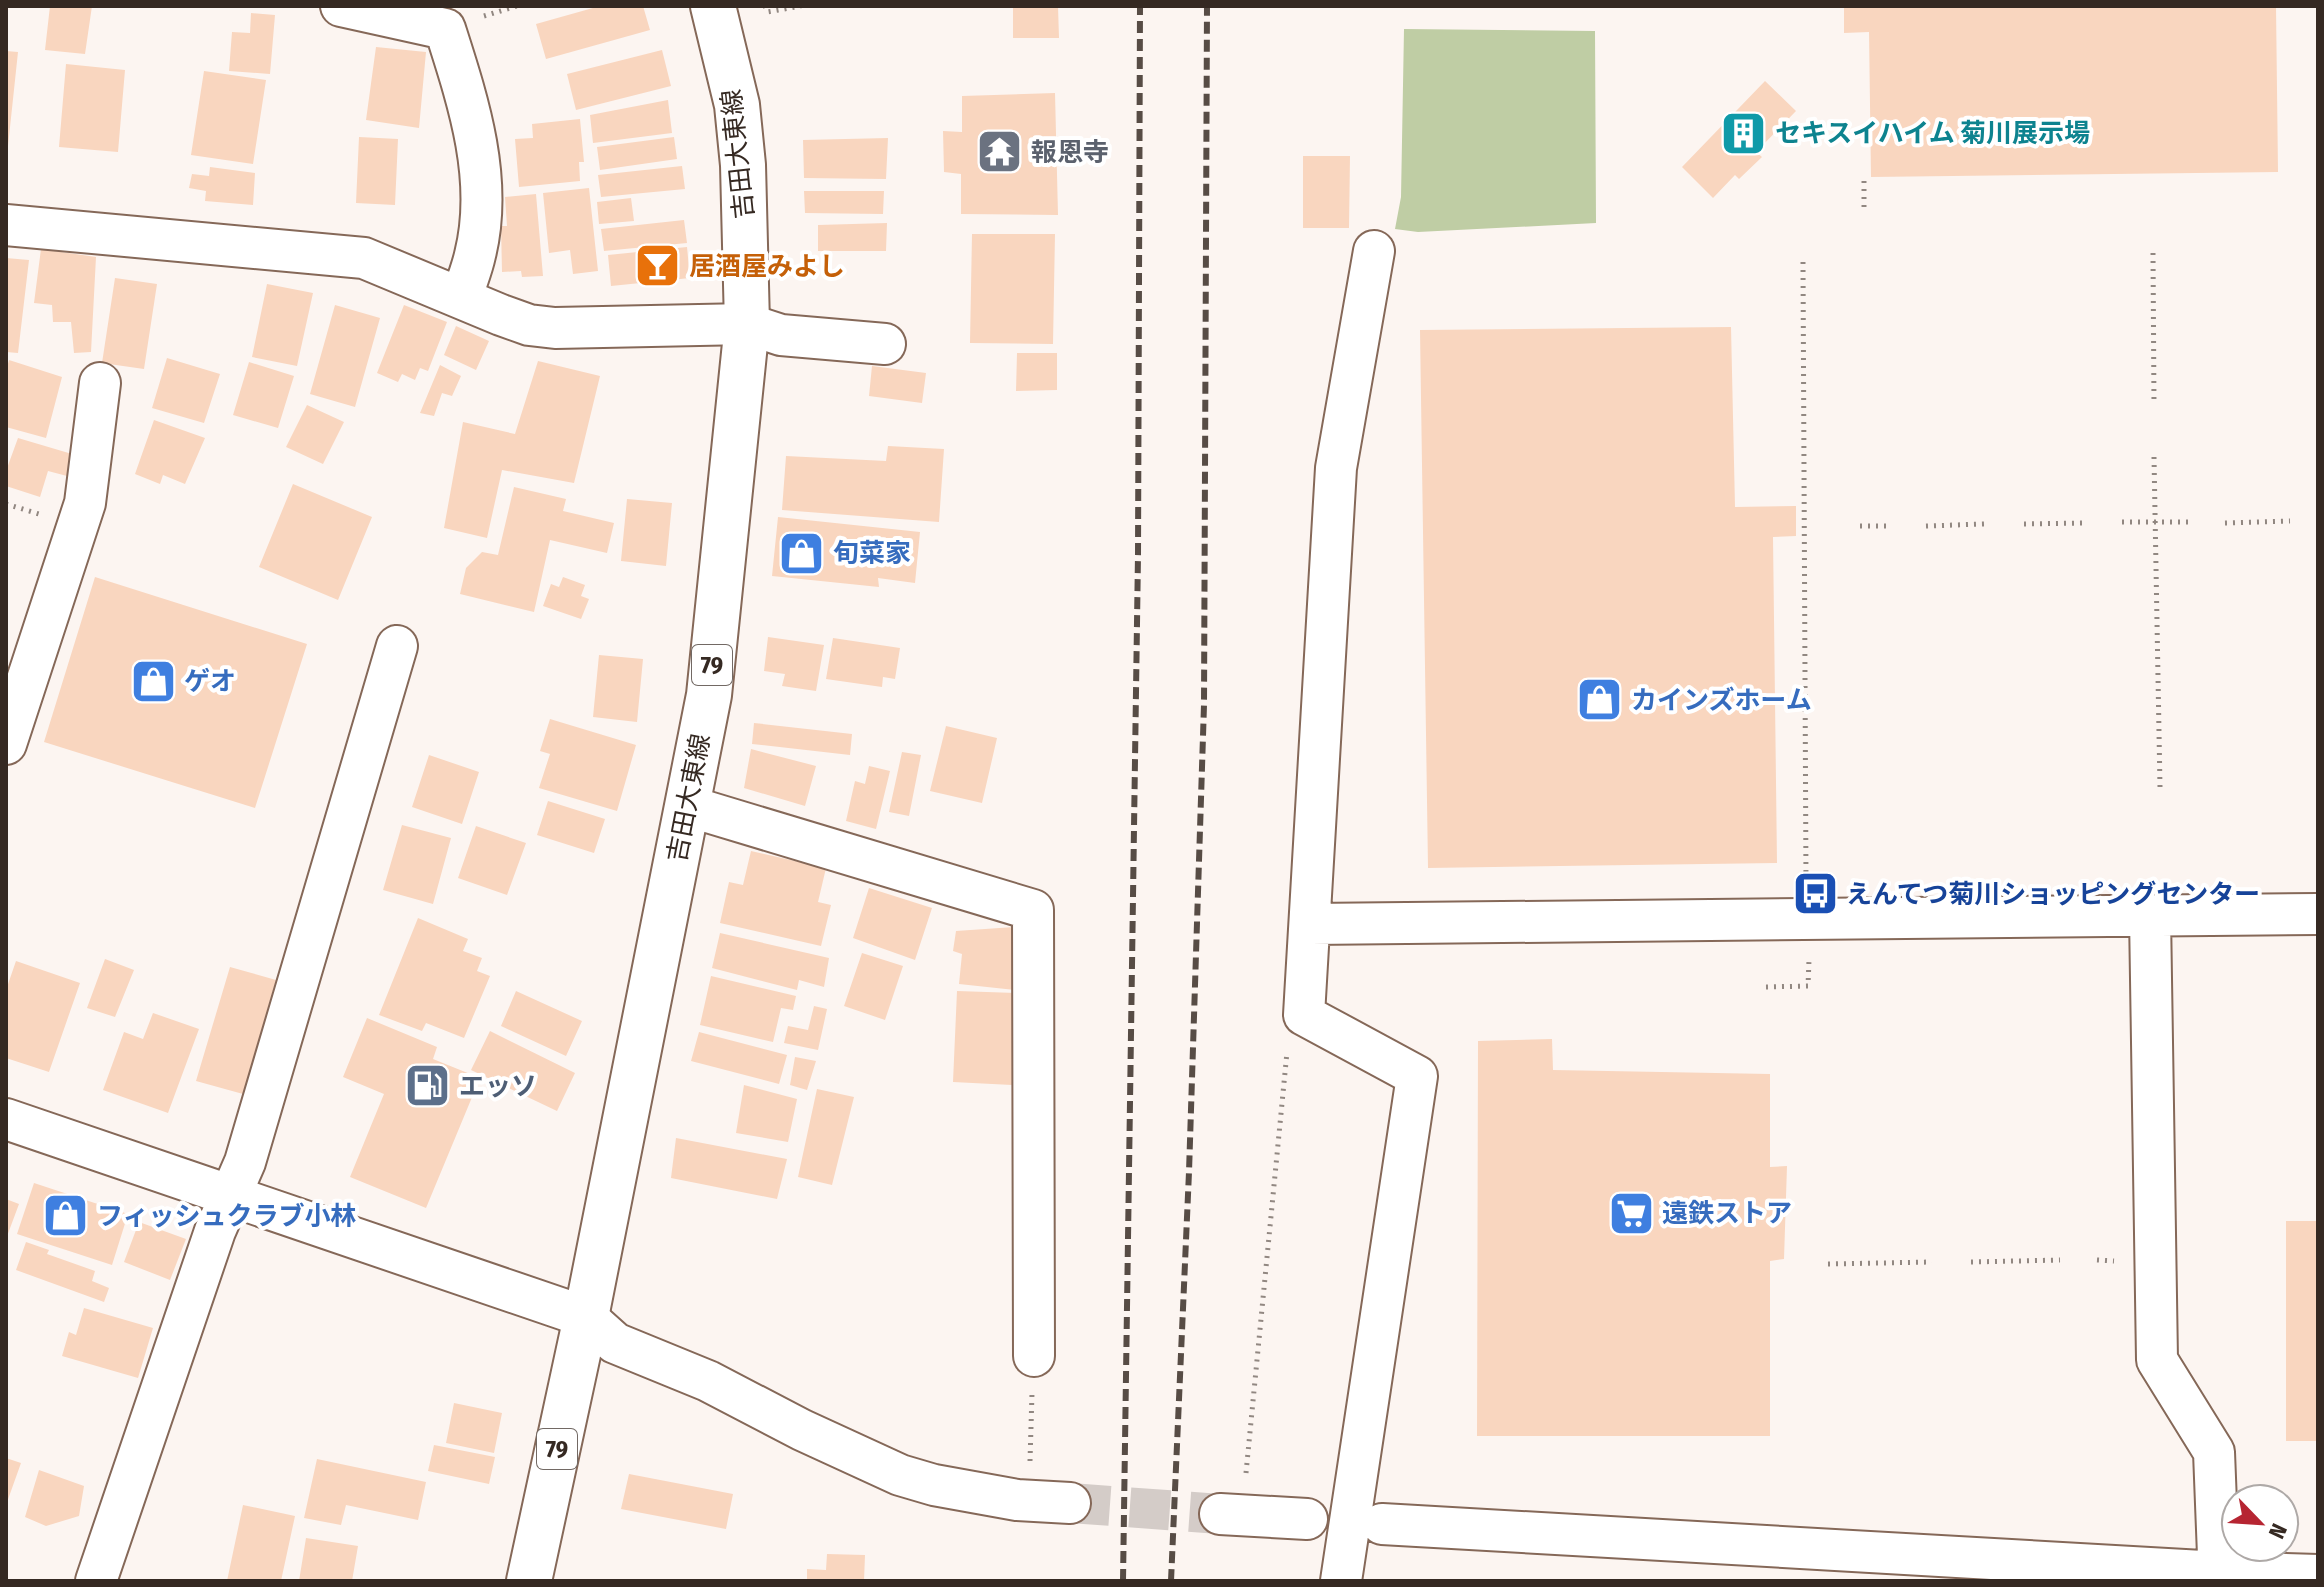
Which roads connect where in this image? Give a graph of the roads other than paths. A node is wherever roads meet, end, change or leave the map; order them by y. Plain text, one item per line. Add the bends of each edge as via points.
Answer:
1 (341, 6) edge
2 (713, 6) edge
3 (6, 225) edge
4 (1374, 251) dead end
5 (462, 297) junction
6 (747, 324) junction
7 (885, 344) dead end
8 (100, 383) dead end
9 (397, 646) dead end
10 (6, 744) edge
11 (688, 806) junction
12 (2318, 914) edge
13 (2150, 915) junction
14 (1311, 924) junction
15 (6, 1119) edge
16 (232, 1196) junction
17 (586, 1317) junction
18 (1034, 1356) road end
19 (1070, 1503) tunnel mouth
20 (1220, 1514) tunnel mouth
21 (1307, 1519) dead end
22 (1382, 1524) dead end
23 (2318, 1575) edge
24 (2220, 1577) edge
25 (96, 1581) edge
26 (529, 1581) edge
27 (1341, 1581) edge

1 - 5 street via 445,29 480,164 476,253
2 - 6 main road, 吉田大東線 / 79 via 737,105
3 - 5 street via 364,258
4 - 14 street via 1336,468
5 - 6 street via 515,320 555,328
6 - 7 street via 781,335
6 - 11 main road, 吉田大東線 / 79 via 709,695
8 - 10 street via 85,503
9 - 16 street
11 - 17 main road, 吉田大東線 / 79
11 - 18 street via 1033,910
12 - 13 street
13 - 14 street
13 - 24 street via 2157,1360 2214,1452
14 - 27 street via 1304,1015 1417,1076
15 - 16 street
16 - 17 street
16 - 25 street via 215,1231
17 - 19 street via 615,1343 708,1381 900,1475 1017,1500
17 - 26 main road, 吉田大東線 / 79
20 - 21 street
22 - 24 street
23 - 24 street

